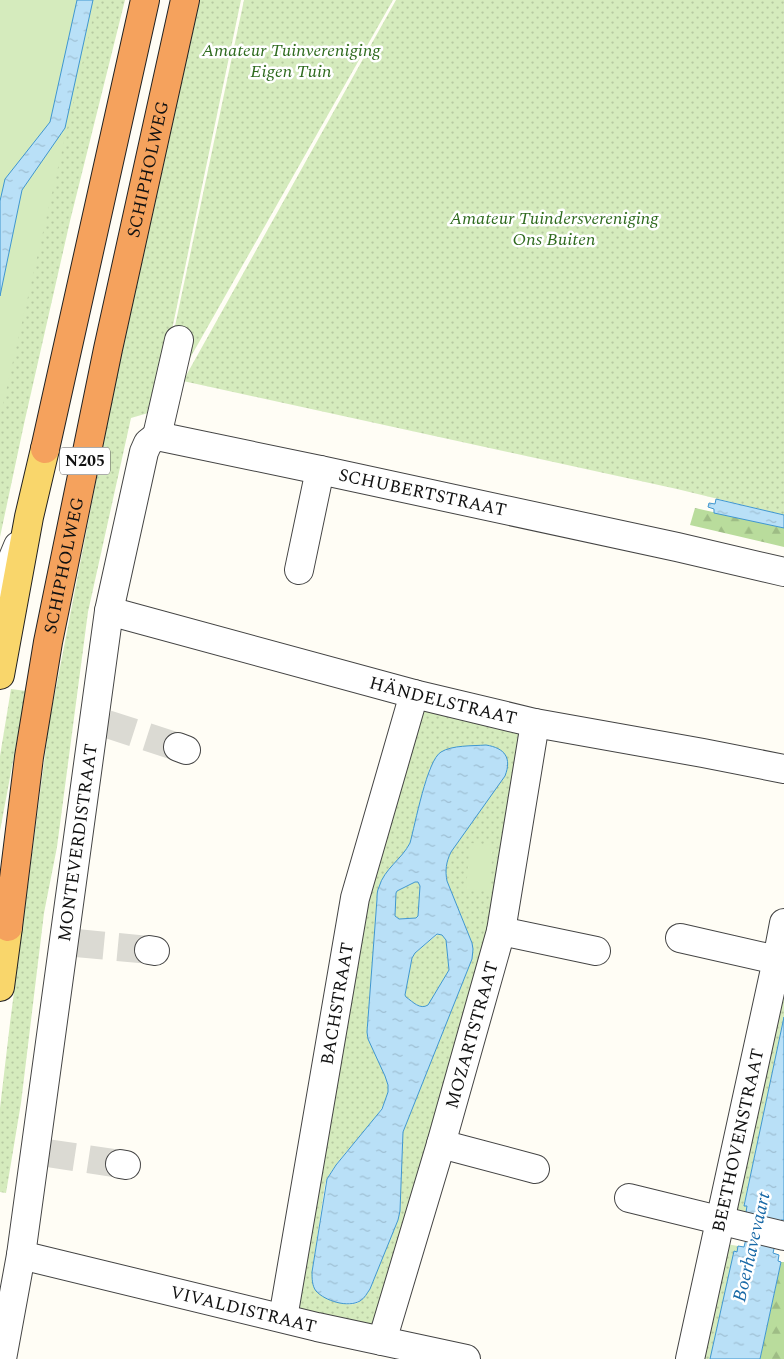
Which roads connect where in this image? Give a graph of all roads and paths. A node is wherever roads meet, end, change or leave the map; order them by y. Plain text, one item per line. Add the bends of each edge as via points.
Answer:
1 (145, 0) edge
2 (185, 0) edge
3 (178, 340) dead end
4 (157, 436) junction
5 (45, 449) joint
6 (320, 470) junction
7 (30, 517) junction
8 (298, 570) dead end
9 (784, 572) edge
10 (0, 589) edge
11 (109, 611) junction
12 (0, 675) edge
13 (414, 694) junction
14 (535, 724) junction
15 (784, 769) edge
16 (784, 922) edge
17 (8, 927) joint
18 (501, 931) junction
19 (680, 938) dead end
20 (596, 951) dead end
21 (777, 960) junction
22 (0, 987) edge
23 (441, 1144) junction
24 (535, 1169) dead end
25 (629, 1198) dead end
26 (733, 1224) junction
27 (782, 1235) edge
28 (21, 1255) junction
29 (283, 1318) junction
30 (382, 1341) junction
31 (2, 1359) edge
32 (466, 1359) edge
33 (690, 1359) edge

1 - 5 highway, N205
2 - 17 highway, SCHIPHOLWEG / N205 via 48,642 29,756
3 - 4 street
4 - 6 street, SCHUBERTSTRAAT
4 - 11 street, MONTEVERDISTRAAT via 148,443 144,452
5 - 7 main road, N205
6 - 8 street
6 - 9 street, SCHUBERTSTRAAT
7 - 10 street, N205
7 - 12 main road, N205
11 - 13 street, HÄNDELSTRAAT
11 - 28 street, MONTEVERDISTRAAT via 100,722 70,943 41,1153
13 - 14 street, HÄNDELSTRAAT
13 - 29 street, BACHSTRAAT via 355,898
14 - 15 street, HÄNDELSTRAAT
14 - 18 street, MOZARTSTRAAT
16 - 21 street, BEETHOVENSTRAAT
17 - 22 main road, SCHIPHOLWEG / N205
18 - 20 street
18 - 23 street, MOZARTSTRAAT
19 - 21 street
21 - 26 street, BEETHOVENSTRAAT via 746,1098
23 - 24 street
23 - 30 street, MOZARTSTRAAT
25 - 26 street
26 - 27 street
26 - 33 street, BEETHOVENSTRAAT
28 - 29 street, VIVALDISTRAAT
28 - 31 street, MONTEVERDISTRAAT
29 - 30 street, VIVALDISTRAAT
30 - 32 street, VIVALDISTRAAT

